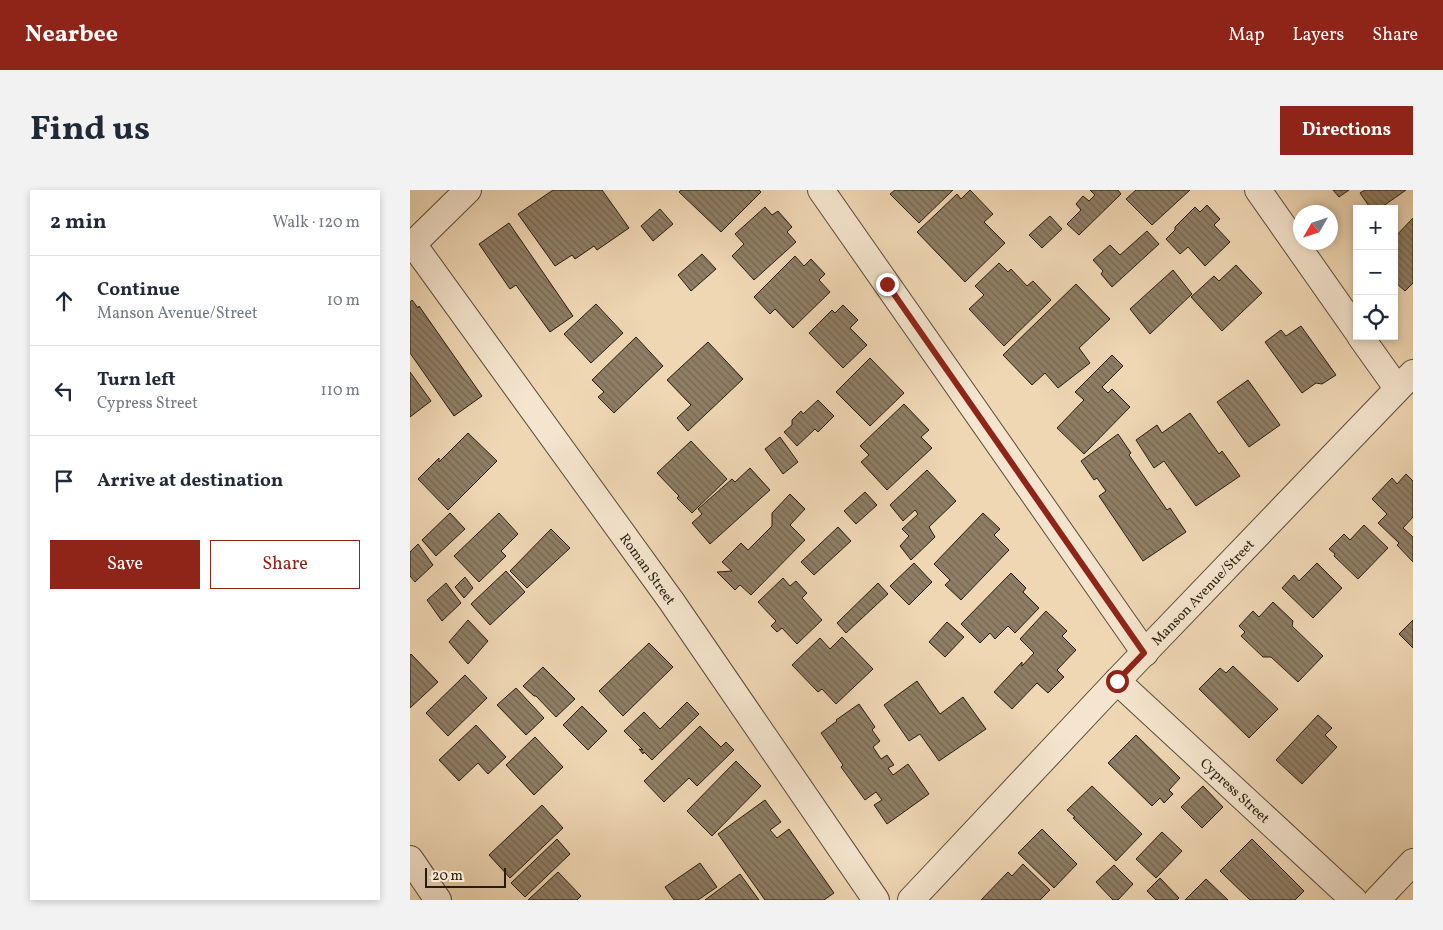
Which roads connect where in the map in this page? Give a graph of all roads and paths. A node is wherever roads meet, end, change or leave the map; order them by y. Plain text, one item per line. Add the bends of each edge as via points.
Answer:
1 (468, 190) edge
2 (821, 190) edge
3 (1258, 190) edge
4 (411, 245) edge
5 (1353, 325) edge
6 (1364, 340) edge
7 (1405, 380) edge
8 (1144, 653) junction
9 (1117, 681) junction
10 (410, 859) edge
11 (1413, 862) edge
12 (438, 900) edge
13 (876, 900) edge
14 (911, 900) edge
15 (1354, 900) edge
16 (1377, 900) edge

1 - 4 street
2 - 8 street
3 - 5 street
4 - 13 street, Roman Street via 672,602
6 - 7 street
7 - 8 street, Manson Avenue/Street
8 - 9 street, Manson Avenue/Street
9 - 14 street, Manson Avenue/Street
9 - 15 street, Cypress Street
10 - 12 street
11 - 16 street

